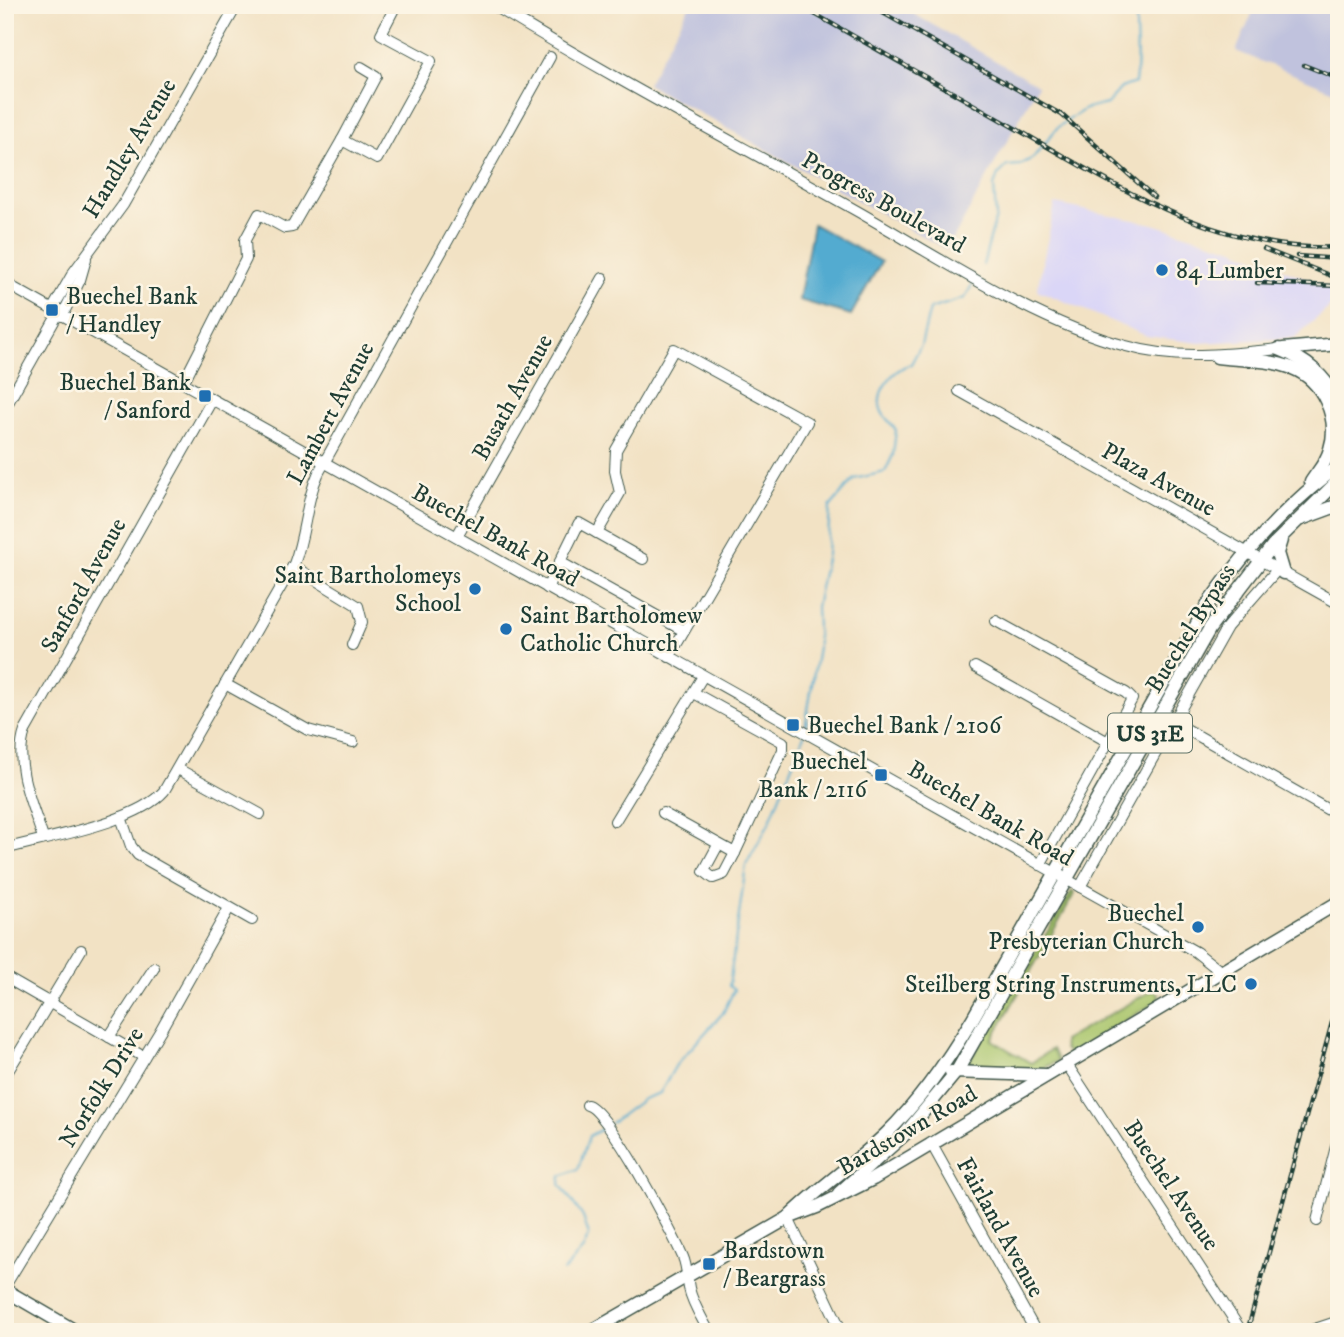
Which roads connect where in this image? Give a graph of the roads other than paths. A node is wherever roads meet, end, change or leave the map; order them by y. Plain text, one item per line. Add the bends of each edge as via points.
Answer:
1 (237, 5) edge
2 (396, 5) edge
3 (493, 5) edge
4 (551, 57) dead end
5 (361, 67) dead end
6 (342, 139) junction
7 (603, 278) dead end
8 (5, 283) edge
9 (57, 313) junction
10 (1339, 344) edge
11 (1279, 349) junction
12 (1217, 357) junction
13 (183, 383) junction
14 (959, 391) dead end
15 (212, 400) junction
16 (1339, 402) edge
17 (5, 408) edge
18 (324, 463) junction
19 (1339, 466) edge
20 (1339, 480) edge
21 (1300, 498) junction
22 (1339, 505) edge
23 (1289, 527) junction
24 (597, 533) junction
25 (457, 536) junction
26 (1247, 552) junction
27 (643, 559) dead end
28 (1260, 559) junction
29 (560, 562) junction
30 (293, 566) junction
31 (1280, 571) junction
32 (547, 588) junction
33 (1339, 604) edge
34 (996, 621) dead end
35 (684, 631) junction
36 (352, 646) dead end
37 (669, 657) junction
38 (975, 667) dead end
39 (703, 676) junction
40 (225, 684) junction
41 (694, 693) junction
42 (1174, 722) junction
43 (353, 741) dead end
44 (1110, 743) junction
45 (177, 769) junction
46 (663, 813) dead end
47 (260, 814) dead end
48 (1339, 816) edge
49 (121, 817) junction
50 (615, 821) dead end
51 (43, 838) junction
52 (718, 845) junction
53 (5, 849) edge
54 (735, 853) junction
55 (1041, 865) junction
56 (1061, 876) junction
57 (1080, 887) junction
58 (1339, 902) edge
59 (229, 908) junction
60 (252, 920) dead end
61 (81, 950) dead end
62 (154, 968) dead end
63 (1220, 971) junction
64 (5, 977) edge
65 (50, 1005) junction
66 (964, 1032) junction
67 (109, 1037) junction
68 (976, 1041) junction
69 (144, 1057) junction
70 (1066, 1063) junction
71 (957, 1071) junction
72 (937, 1075) junction
73 (1045, 1075) junction
74 (5, 1076) edge
75 (587, 1105) dead end
76 (912, 1117) junction
77 (1339, 1135) edge
78 (931, 1143) junction
79 (814, 1192) junction
80 (839, 1193) junction
81 (822, 1204) junction
82 (788, 1218) junction
83 (1317, 1221) dead end
84 (687, 1276) junction
85 (5, 1288) edge
86 (1339, 1321) edge
87 (77, 1332) edge
88 (590, 1332) edge
89 (709, 1332) edge
90 (842, 1332) edge
91 (1036, 1332) edge
92 (1242, 1332) edge
93 (1307, 1332) edge

1 - 9 street, Handley Avenue
2 - 6 street via 381,34 431,61 377,159
3 - 12 street, Progress Boulevard via 1071,328 1129,347
4 - 18 street, Lambert Avenue
5 - 6 street via 376,76
6 - 13 street via 292,227 259,214 244,240 246,258
7 - 25 street, Busath Avenue
8 - 9 street, Buechel Bank Road
9 - 13 street, Buechel Bank Road
9 - 17 street, Handley Avenue
10 - 11 main road
11 - 12 street, Progress Boulevard
11 - 16 main road via 1321,374
12 - 21 main road via 1276,363 1294,369 1321,391 1333,423 1331,447
13 - 15 street, Buechel Bank Road
14 - 26 street, Plaza Avenue
15 - 18 street, Buechel Bank Road
15 - 51 street, Sanford Avenue via 24,731 22,766
18 - 25 street, Buechel Bank Road
18 - 30 street, Lambert Avenue via 309,493 303,538
19 - 21 main road, Buechel Bypass / US 31E
20 - 23 main road, Buechel Bypass / US 31E
21 - 26 main road, Buechel Bypass / US 31E
22 - 23 main road
23 - 28 main road, Buechel Bypass / US 31E
23 - 31 main road via 1277,553
24 - 27 street
24 - 29 street via 579,523
24 - 35 street via 620,493 616,450 674,349 807,422
25 - 32 street, Buechel Bank Road
26 - 28 street, Plaza Avenue
26 - 56 main road, Buechel Bypass / US 31E via 1186,640
28 - 31 street, Plaza Avenue
28 - 56 main road, Buechel Bypass / US 31E via 1210,628
29 - 32 street
29 - 35 street
30 - 36 street via 358,606 362,622
30 - 40 street, Lambert Avenue
31 - 33 street, Plaza Avenue
31 - 42 street via 1227,627
32 - 37 street, Buechel Bank Road
34 - 44 street via 1130,697 1132,703
35 - 37 street
37 - 39 street, Buechel Bank Road
38 - 44 street
39 - 41 street
39 - 55 street, Buechel Bank Road
40 - 43 street via 308,730
40 - 45 street, Lambert Avenue
41 - 50 street
41 - 54 street via 783,742
42 - 48 street
42 - 57 street
44 - 55 street
45 - 47 street
45 - 49 street, Lambert Avenue via 153,801
46 - 52 street
49 - 51 street, Lambert Avenue
49 - 59 street via 138,855
51 - 53 street, Lambert Avenue
52 - 54 street
52 - 54 street via 704,871 713,878 724,874
55 - 56 street, Buechel Bank Road
56 - 57 street, Buechel Bank Road
56 - 66 main road, Buechel Bypass / US 31E
56 - 68 main road, Buechel Bypass / US 31E via 1024,956
57 - 63 street, Buechel Bank Road via 1196,952
58 - 63 main road, Bardstown Road
59 - 60 street
59 - 69 street, Norfolk Drive
61 - 65 street
62 - 67 street
63 - 70 main road, Bardstown Road
64 - 65 street
65 - 67 street
65 - 74 street
66 - 68 street
66 - 72 main road, Buechel Bypass / US 31E
67 - 69 street
68 - 71 main road, Buechel Bypass / US 31E
69 - 85 street, Norfolk Drive
70 - 73 main road, Bardstown Road
70 - 92 street, Buechel Avenue
71 - 72 main road, Bardstown Road
71 - 73 main road, Bardstown Road
71 - 76 main road, Buechel Bypass / US 31E
72 - 76 main road, Buechel Bypass / US 31E
73 - 78 main road, Bardstown Road
75 - 84 street via 595,1107 616,1134 684,1259
76 - 78 main road
76 - 79 main road, Bardstown Road / US 31E
76 - 80 main road, Buechel Bypass / US 31E
77 - 83 street
78 - 80 main road, Bardstown Road
78 - 91 street, Fairland Avenue
79 - 81 main road
79 - 82 main road, Bardstown Road / US 31E
80 - 81 main road, Bardstown Road / US 31E
81 - 82 main road, Bardstown Road / US 31E
82 - 84 main road, Bardstown Road / US 31E
82 - 90 street
84 - 88 main road, Bardstown Road / US 31E
84 - 89 street
85 - 87 main road
86 - 93 street

